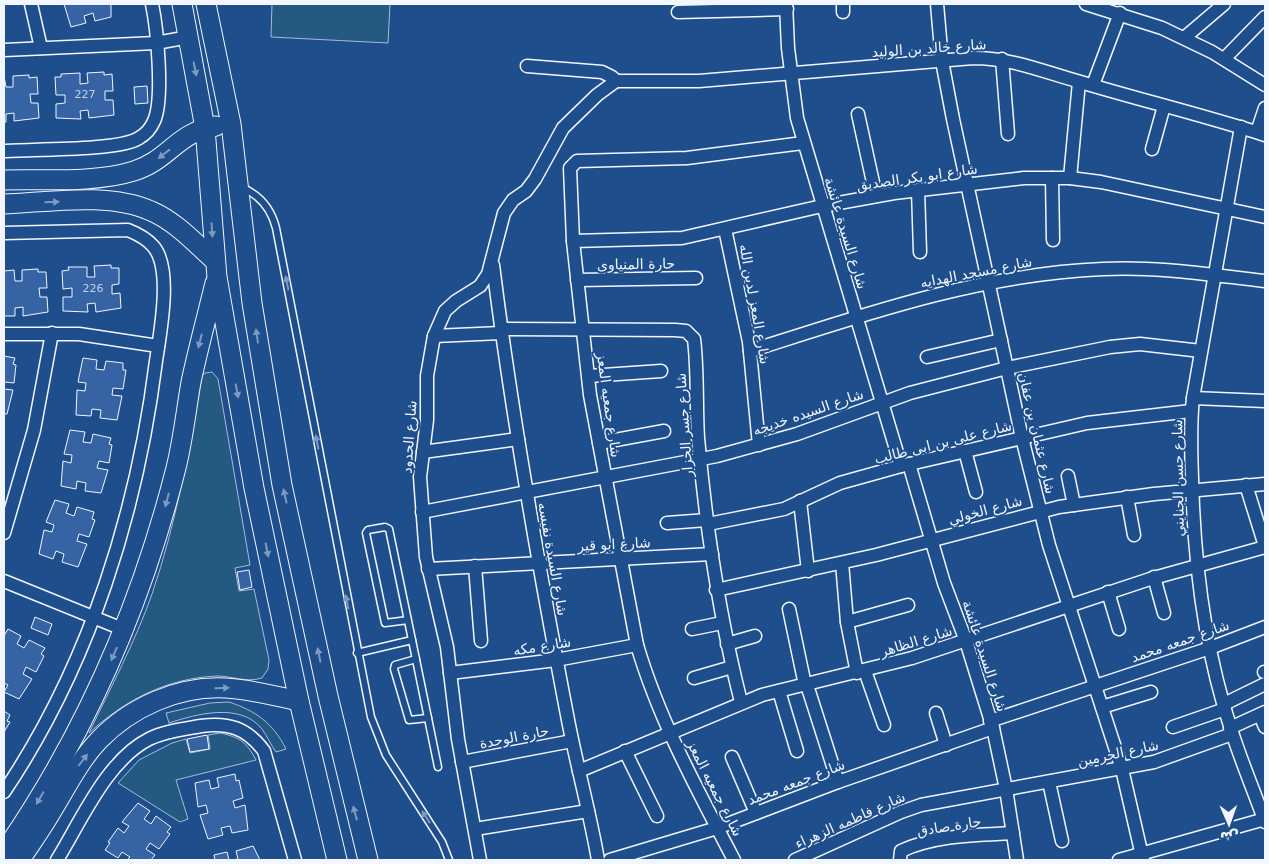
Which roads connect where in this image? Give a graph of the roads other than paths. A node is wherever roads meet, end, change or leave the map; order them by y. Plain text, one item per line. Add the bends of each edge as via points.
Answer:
1 (31, 4) edge
2 (152, 4) edge
3 (182, 4) edge
4 (206, 4) edge
5 (937, 4) edge
6 (1086, 4) edge
7 (1224, 4) edge
8 (787, 6) edge
9 (678, 12) dead end
10 (1120, 13) junction
11 (1265, 17) edge
12 (189, 37) junction
13 (1184, 38) junction
14 (156, 43) junction
15 (41, 48) junction
16 (4, 50) edge
17 (1002, 59) junction
18 (1224, 59) junction
19 (942, 61) junction
20 (528, 66) dead end
21 (791, 74) junction
22 (616, 82) junction
23 (1079, 82) junction
24 (1093, 85) junction
25 (1265, 85) edge
26 (1164, 106) junction
27 (1265, 108) edge
28 (858, 114) dead end
29 (231, 124) junction
30 (1241, 127) junction
31 (205, 128) junction
32 (1261, 133) edge
33 (1008, 134) dead end
34 (803, 143) junction
35 (1152, 149) dead end
36 (4, 150) edge
37 (1052, 178) junction
38 (1070, 178) junction
39 (4, 180) edge
40 (968, 184) junction
41 (239, 185) junction
42 (918, 190) junction
43 (876, 196) junction
44 (4, 204) edge
45 (822, 206) junction
46 (1226, 209) junction
47 (1265, 217) edge
48 (725, 229) junction
49 (4, 233) edge
50 (1053, 240) dead end
51 (573, 241) junction
52 (920, 252) dead end
53 (492, 260) junction
54 (216, 268) junction
55 (1214, 275) junction
56 (696, 278) dead end
57 (577, 280) junction
58 (1265, 281) edge
59 (989, 283) junction
60 (856, 317) junction
61 (584, 330) junction
62 (501, 331) junction
63 (52, 333) junction
64 (4, 334) edge
65 (434, 336) junction
66 (1001, 340) junction
67 (158, 346) junction
68 (1202, 351) junction
69 (750, 352) junction
70 (927, 358) dead end
71 (1007, 368) junction
72 (661, 371) dead end
73 (588, 376) junction
74 (1193, 398) junction
75 (1265, 401) edge
76 (882, 403) junction
77 (1191, 411) junction
78 (664, 431) dead end
79 (1022, 438) junction
80 (518, 439) junction
81 (599, 443) junction
82 (759, 445) junction
83 (965, 451) junction
84 (423, 452) junction
85 (700, 459) junction
86 (905, 465) junction
87 (1068, 476) dead end
88 (605, 478) junction
89 (1265, 484) edge
90 (1246, 485) junction
91 (1192, 490) junction
92 (976, 492) dead end
93 (527, 493) junction
94 (1127, 498) junction
95 (800, 501) junction
96 (1074, 505) junction
97 (1040, 511) junction
98 (422, 512) junction
99 (708, 522) junction
100 (667, 523) dead end
101 (4, 533) edge
102 (1134, 535) dead end
103 (931, 540) junction
104 (1265, 546) edge
105 (712, 554) junction
106 (620, 559) junction
107 (539, 563) junction
108 (842, 563) junction
109 (475, 566) junction
110 (1197, 566) junction
111 (428, 569) junction
112 (808, 571) junction
113 (1154, 578) junction
114 (4, 581) edge
115 (716, 590) junction
116 (1108, 592) junction
117 (908, 605) dead end
118 (1069, 606) junction
119 (789, 609) dead end
120 (1164, 613) dead end
121 (93, 617) junction
122 (408, 620) junction
123 (848, 622) junction
124 (722, 623) junction
125 (1265, 627) edge
126 (692, 629) dead end
127 (1119, 629) dead end
128 (125, 630) junction
129 (755, 636) dead end
130 (412, 640) junction
131 (481, 641) dead end
132 (966, 641) junction
133 (727, 644) junction
134 (636, 645) junction
135 (1210, 648) junction
136 (357, 653) junction
137 (416, 659) junction
138 (556, 660) junction
139 (732, 667) junction
140 (861, 672) junction
141 (450, 673) junction
142 (1265, 676) edge
143 (694, 678) dead end
144 (806, 685) junction
145 (1096, 685) junction
146 (779, 691) junction
147 (1151, 692) dead end
148 (299, 701) junction
149 (741, 702) junction
150 (1224, 706) junction
151 (1102, 707) junction
152 (936, 713) dead end
153 (1262, 713) edge
154 (428, 718) junction
155 (884, 725) dead end
156 (992, 725) junction
157 (1173, 727) dead end
158 (1265, 727) edge
159 (1231, 731) junction
160 (670, 732) junction
161 (572, 741) junction
162 (946, 745) junction
163 (626, 751) junction
164 (797, 751) dead end
165 (732, 757) dead end
166 (462, 762) junction
167 (438, 767) dead end
168 (1122, 769) junction
169 (579, 770) junction
170 (838, 782) junction
171 (1049, 782) junction
172 (1006, 789) junction
173 (4, 792) edge
174 (588, 811) junction
175 (756, 813) junction
176 (658, 816) dead end
177 (1265, 820) edge
178 (717, 828) junction
179 (475, 829) junction
180 (1013, 833) junction
181 (1062, 841) dead end
182 (4, 852) edge
183 (1142, 857) edge
184 (20, 860) edge
185 (57, 860) edge
186 (295, 860) edge
187 (337, 860) edge
188 (368, 860) edge
189 (449, 860) edge
190 (480, 860) edge
191 (598, 860) edge
192 (610, 860) edge
193 (734, 860) edge
194 (795, 860) edge
195 (900, 860) edge
196 (1016, 860) edge
197 (1118, 860) edge

1 - 15 street
2 - 14 street
3 - 12 street
4 - 29 street
5 - 19 street, شارع عثمان بن عفان
6 - 10 street
7 - 13 street
8 - 9 street
8 - 21 street, شارع السيدة عائشة
10 - 13 street
10 - 24 street
11 - 18 street
12 - 14 street
12 -> 31 street
13 - 18 street
14 - 15 street
14 - 36 street via 158,108 154,122 138,139 113,146
15 - 16 street
17 - 19 street, شارع خالد بن الوليد
17 - 23 street, شارع خالد بن الوليد
17 - 33 street
18 - 25 street
19 - 21 street, شارع خالد بن الوليد
19 - 40 street, شارع عثمان بن عفان
20 - 22 street via 602,72
21 - 22 street, شارع خالد بن الوليد via 662,83
21 - 34 street, شارع السيدة عائشة
22 - 53 street, شارع الحدود via 597,95 563,128 535,179 504,213
23 - 24 street, شارع خالد بن الوليد
23 - 38 street
24 - 26 street, شارع خالد بن الوليد
26 - 30 street, شارع خالد بن الوليد
26 - 35 street
27 - 32 street
28 - 43 street
29 - 31 street
29 - 41 street
30 - 32 street, شارع خالد بن الوليد
30 - 46 street, شارع حسن الجنايني
31 -> 39 street via 190,133 164,155 133,171 93,177
31 -> 54 street
34 - 45 street, شارع السيدة عائشة
34 - 51 street, شارع جمعيه المعز via 687,158 577,161 570,168
37 - 38 street, شارع ابو بكر الصديق
37 - 40 street, شارع ابو بكر الصديق
37 - 50 street
38 - 46 street, شارع ابو بكر الصديق
40 - 42 street, شارع ابو بكر الصديق
40 - 59 street, شارع عثمان بن عفان
136 -> 41 lane via 276,228 267,206
188 -> 41 street via 280,476 252,302
42 - 43 street, شارع ابو بكر الصديق
42 - 52 street
43 - 45 street, شارع ابو بكر الصديق
44 -> 54 street via 94,200 134,204 169,221
45 - 48 street, شارع ابو بكر الصديق
45 - 60 street, شارع السيدة عائشة
46 - 47 street, شارع ابو بكر الصديق
46 - 55 street, شارع حسن الجنايني
48 - 51 street, شارع ابو بكر الصديق via 682,238
48 - 69 street, شارع المعز لدين الله
49 - 67 street via 128,230 142,236 162,261
51 - 57 street, شارع جمعيه المعز
53 - 62 street, شارع السيدة نفيسه
53 - 65 street, شارع الحدود via 480,286 445,311
54 -> 128 street via 176,466 154,549
54 -> 148 street via 256,498
55 - 58 street, شارع مسجد الهدايه
55 - 59 street, شارع مسجد الهدايه via 1149,268 1104,269 1064,271
55 - 68 street, شارع حسن الجنايني
56 - 57 street, حارة المنياوى
57 - 61 street, شارع جمعيه المعز
59 - 60 street, شارع مسجد الهدايه via 928,295
59 - 66 street, شارع عثمان بن عفان
60 - 69 street, شارع مسجد الهدايه
60 - 76 street, شارع السيدة عائشة
61 - 62 street, شارع جسر الجزار
61 - 73 street, شارع جمعيه المعز
61 - 85 street, شارع جسر الجزار via 675,330 686,331 694,339
62 - 65 street, شارع جسر الجزار
62 - 80 street, شارع السيدة نفيسه
63 - 64 street
63 - 67 street via 106,336
63 - 101 street via 34,430
65 - 84 street, شارع الحدود via 427,376
66 - 70 street
66 - 71 street, شارع عثمان بن عفان
67 - 121 street via 149,415 135,483
68 - 71 street, شارع السيده خديجه via 1140,344
68 - 74 street, شارع حسن الجنايني
69 - 82 street, شارع المعز لدين الله
71 - 76 street, شارع السيده خديجه
71 - 79 street, شارع عثمان بن عفان
72 - 73 street
73 - 81 street, شارع جمعيه المعز
74 - 75 street
74 - 77 street, شارع حسن الجنايني
76 - 82 street, شارع السيده خديجه
76 - 86 street, شارع السيدة عائشة
77 - 79 street, شارع على بن ابى طالب via 1087,423
77 - 91 street, شارع حسن الجنايني
78 - 81 street
79 - 83 street, شارع على بن ابى طالب
79 - 97 street, شارع عثمان بن عفان
80 - 84 street
80 - 93 street, شارع السيدة نفيسه
81 - 88 street, شارع جمعيه المعز
82 - 85 street, شارع السيده خديجه
83 - 86 street, شارع على بن ابى طالب
83 - 92 street
84 - 98 street, شارع الحدود via 420,477
85 - 88 street, شارع السيده خديجه
85 - 99 street, شارع جسر الجزار
86 - 95 street, شارع على بن ابى طالب via 840,483
86 - 103 street, شارع السيدة عائشة
87 - 96 street
88 - 93 street, شارع السيده خديجه
88 - 106 street, شارع جمعيه المعز
89 - 90 street, شارع الخولي
90 - 91 street, شارع الخولي
90 - 104 street
91 - 94 street, شارع الخولي
91 - 110 street, شارع حسن الجنايني
93 - 98 street, شارع السيده خديجه
93 - 107 street, شارع السيدة نفيسه
94 - 96 street, شارع الخولي
94 - 102 street
95 - 99 street, شارع على بن ابى طالب via 770,513
95 - 112 street
96 - 97 street, شارع الخولي
97 - 103 street, شارع الخولي
97 - 118 street, شارع عثمان بن عفان
98 - 111 street, شارع الحدود
99 - 100 street, شارع على بن ابى طالب
99 - 105 street, شارع جسر الجزار
103 - 108 street, شارع الخولي
103 - 132 street, شارع السيدة عائشة
104 - 110 street, شارع الظاهر
105 - 106 street, شارع ابو قير
105 - 115 street, شارع جسر الجزار
106 - 107 street, شارع ابو قير
106 - 134 street, شارع جمعيه المعز
107 - 109 street, شارع ابو قير
107 - 138 street, شارع السيدة نفيسه
108 - 112 street, شارع الخولي
108 - 123 street
109 - 111 street, شارع ابو قير
109 - 131 street
110 - 113 street, شارع الظاهر
110 - 135 street, شارع حسن الجنايني
111 - 141 street, شارع الحدود via 447,646
112 - 115 street, شارع الخولي
113 - 116 street, شارع الظاهر
113 - 120 street
114 - 121 street
115 - 124 street, شارع جسر الجزار
116 - 118 street, شارع الظاهر
116 - 127 street
117 - 123 street
118 - 132 street, شارع الظاهر
118 - 145 street, شارع عثمان بن عفان
119 - 144 street
121 - 128 street
121 - 173 street via 68,676
122 - 122 lane via 388,528 368,530 366,533 385,623
122 - 130 lane
123 - 140 street
124 - 126 street
124 - 133 street, شارع جسر الجزار
125 - 135 street, شارع جمعه محمد
128 -> 182 street via 63,758 36,806
129 - 133 street
130 - 136 lane
130 - 137 lane
132 - 140 street, شارع الظاهر
132 - 156 street, شارع السيدة عائشة
133 - 139 street, شارع جسر الجزار
134 - 138 street, شارع مكه
134 - 160 street, شارع جمعيه المعز via 647,681
135 - 145 street, شارع جمعه محمد
135 - 150 street, شارع حسن الجنايني
189 -> 136 lane via 442,842 380,743
137 - 154 lane
137 - 154 lane via 395,664 394,669 409,720
138 - 141 street, شارع مكه
138 - 161 street, شارع السيدة نفيسه
139 - 143 street
139 - 149 street, شارع جسر الجزار
140 - 144 street, شارع الظاهر
140 - 155 street
141 - 166 street, شارع الحدود
142 - 150 street
144 - 146 street, شارع الظاهر
144 - 170 street
145 - 151 street, شارع عثمان بن عفان
145 - 156 street, شارع جمعه محمد
146 - 149 street, شارع الظاهر
146 - 164 street
147 - 151 street
184 -> 148 street via 77,768 98,740 124,718 155,701 188,691 240,689
148 - 187 street
149 - 160 street, شارع الظاهر
150 - 157 street
150 - 159 street, شارع حسن الجنايني
151 - 168 street, شارع عثمان بن عفان
152 - 162 street
153 - 158 street
153 - 159 street, شارع الحرمين
154 - 167 lane
156 - 162 street, شارع جمعه محمد
156 - 172 street, شارع السيدة عائشة
159 - 168 street, شارع الحرمين via 1175,757
159 - 177 street, شارع حسن الجنايني
160 - 163 street, شارع الظاهر
160 - 178 street, شارع جمعيه المعز
161 - 166 street, حارة الوحدة
161 - 169 street, شارع السيدة نفيسه
162 - 170 street, شارع جمعه محمد
163 - 169 street, شارع الظاهر
163 - 176 street
165 - 175 street
166 - 179 street, شارع الحدود
168 - 171 street, شارع الحرمين
168 - 183 street, شارع عثمان بن عفان
169 - 174 street, شارع السيدة نفيسه
170 - 175 street, شارع جمعه محمد
171 - 172 street, شارع الحرمين
171 - 181 street
172 - 180 street, شارع السيدة عائشة
172 - 194 street, شارع فاطمه الزهراء via 914,807
174 - 179 street
174 - 191 street, شارع السيدة نفيسه
175 - 178 street, شارع جمعه محمد
177 - 183 street
178 - 192 street, شارع جمعه محمد
178 - 193 street, شارع جمعيه المعز
179 - 190 street, شارع الحدود
180 - 195 street, حارة صادق via 923,843 901,851
180 - 196 street, شارع السيدة عائشة
183 - 197 street
185 - 186 street via 109,775 132,750 168,732 215,724 243,730 264,751

